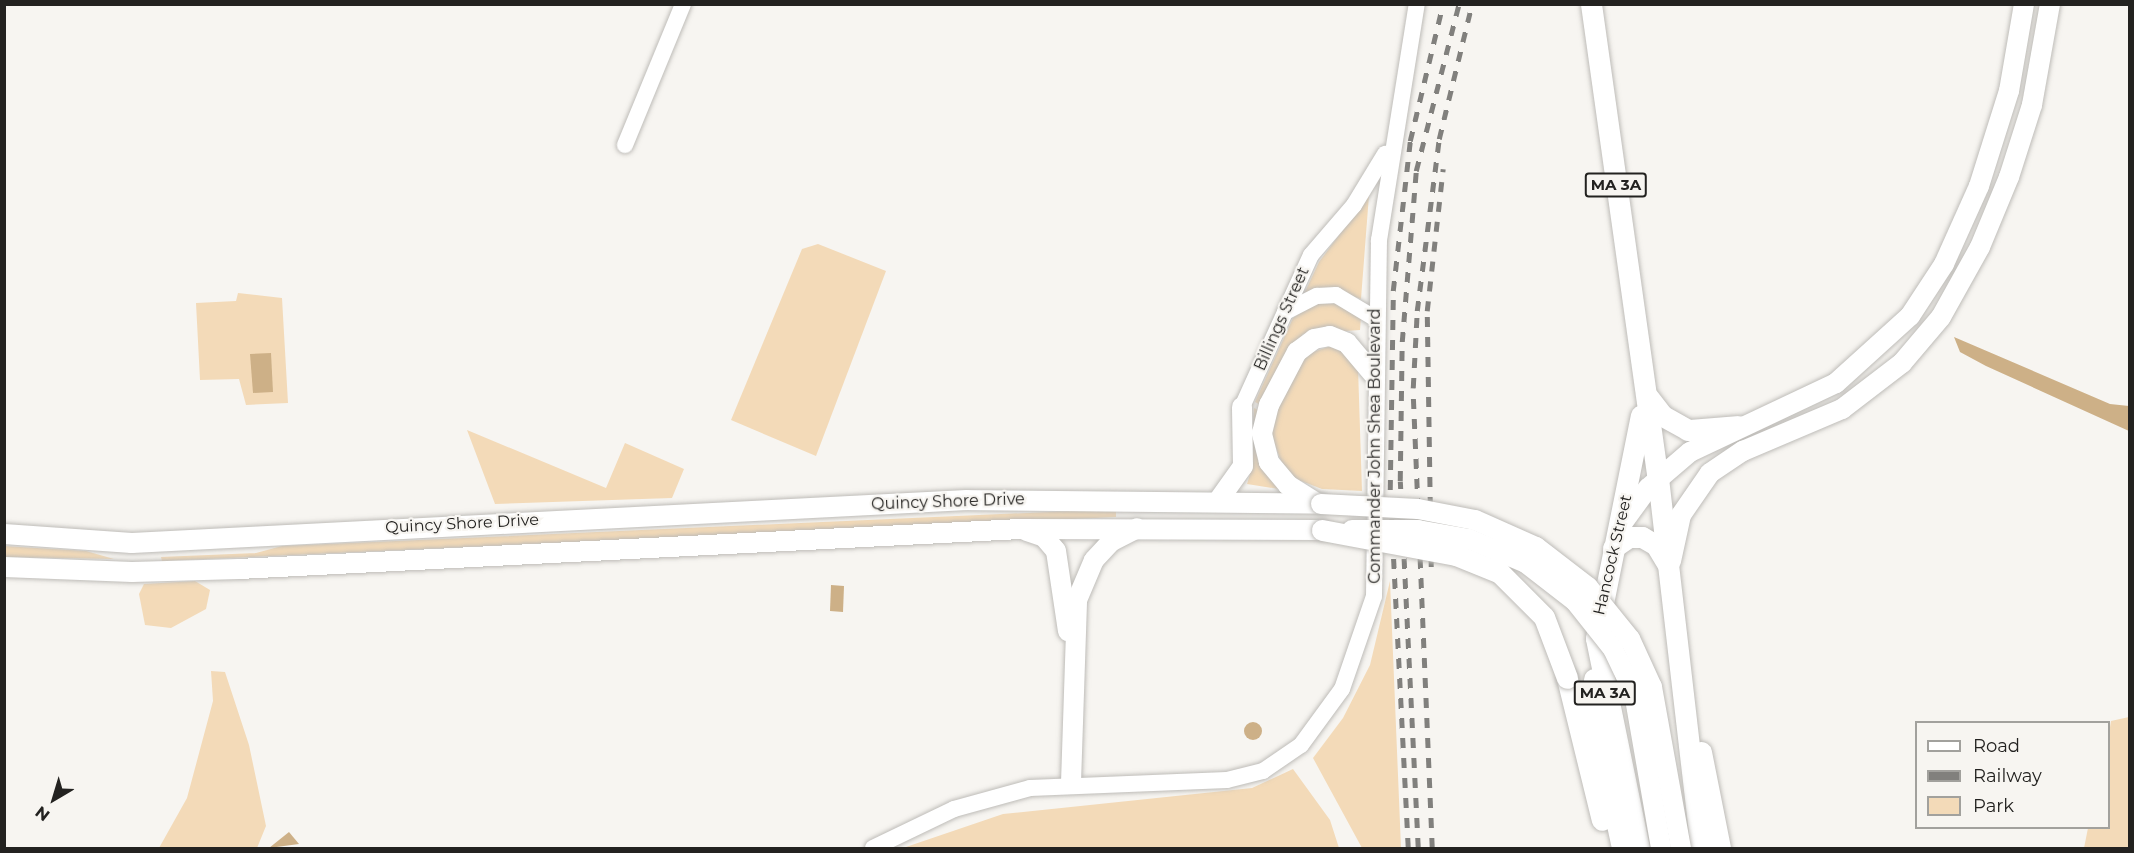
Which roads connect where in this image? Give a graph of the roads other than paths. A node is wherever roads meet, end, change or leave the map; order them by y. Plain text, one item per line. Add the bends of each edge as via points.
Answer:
1 (683, 4) edge
2 (1417, 4) edge
3 (1591, 4) edge
4 (2024, 4) edge
5 (2050, 4) edge
6 (1391, 142) junction
7 (625, 145) dead end
8 (1285, 312) junction
9 (1376, 319) junction
10 (1642, 366) junction
11 (1373, 374) junction
12 (1646, 394) junction
13 (1242, 407) joint
14 (1738, 426) junction
15 (1658, 478) junction
16 (1218, 501) junction
17 (1322, 504) junction
18 (1142, 526) junction
19 (1020, 529) junction
20 (1322, 530) junction
21 (4, 534) edge
22 (1614, 542) junction
23 (4, 567) edge
24 (1670, 569) junction
25 (1597, 648) junction
26 (1073, 660) junction
27 (1686, 715) junction
28 (1071, 783) junction
29 (873, 849) edge
30 (1611, 849) edge
31 (1622, 849) edge
32 (1639, 849) edge
33 (1661, 849) edge
34 (1680, 849) edge
35 (1701, 849) edge
36 (1720, 849) edge

1 - 7 street
2 - 6 street, Commander John Shea Boulevard
3 - 10 main road, Hancock Street / MA 3A
4 - 14 main road via 2009,91 1988,162 1949,254 1924,296 1886,343 1847,375
5 - 24 main road via 2032,105 2009,177 1980,247 1941,317 1902,363 1842,409 1743,451 1710,473 1681,515
6 - 8 street, Billings Street via 1354,206 1325,234
6 - 9 street, Commander John Shea Boulevard
8 - 9 street via 1317,296 1336,296
8 - 13 street, Billings Street
9 - 11 street, Commander John Shea Boulevard
10 - 12 main road, Hancock Street / MA 3A
10 - 22 main road, Hancock Street / MA 3A via 1640,432
11 - 17 main road via 1347,344 1330,336 1314,339 1297,352 1267,410 1262,433 1269,462 1295,491
11 - 28 street, Commander John Shea Boulevard via 1374,596 1356,658 1315,729 1290,754 1249,776
12 - 14 main road via 1661,414 1688,430
12 - 15 main road, Hancock Street / MA 3A
13 - 16 main road via 1244,466
14 - 15 main road via 1690,452
15 - 22 main road via 1629,510
15 - 24 main road, Hancock Street / MA 3A
16 - 17 main road, Quincy Shore Drive
16 - 21 main road, Quincy Shore Drive via 967,500 132,543
17 - 34 main road, Quincy Shore Drive, bridge via 1418,509 1474,520 1536,547 1588,587 1629,639 1652,687
18 - 19 main road, Quincy Shore Drive
18 - 20 main road, Quincy Shore Drive
18 - 26 main road via 1112,541 1084,579
19 - 23 main road, Quincy Shore Drive via 239,569 132,572
19 - 26 main road via 1044,537 1056,551
20 - 30 main road, bridge via 1456,555 1500,573 1544,617 1567,678
20 - 33 main road, Quincy Shore Drive, bridge via 1418,530 1469,539 1526,563 1575,601 1610,644 1634,693
22 - 24 main road via 1642,537 1656,545
22 - 25 main road, Hancock Street / MA 3A
24 - 27 main road, Hancock Street / MA 3A
25 - 31 main road via 1594,718
25 - 32 main road, Hancock Street / MA 3A
26 - 28 main road
27 - 35 main road, Hancock Street / MA 3A
27 - 36 main road via 1701,752
28 - 29 street, Commander John Shea Boulevard via 982,799

